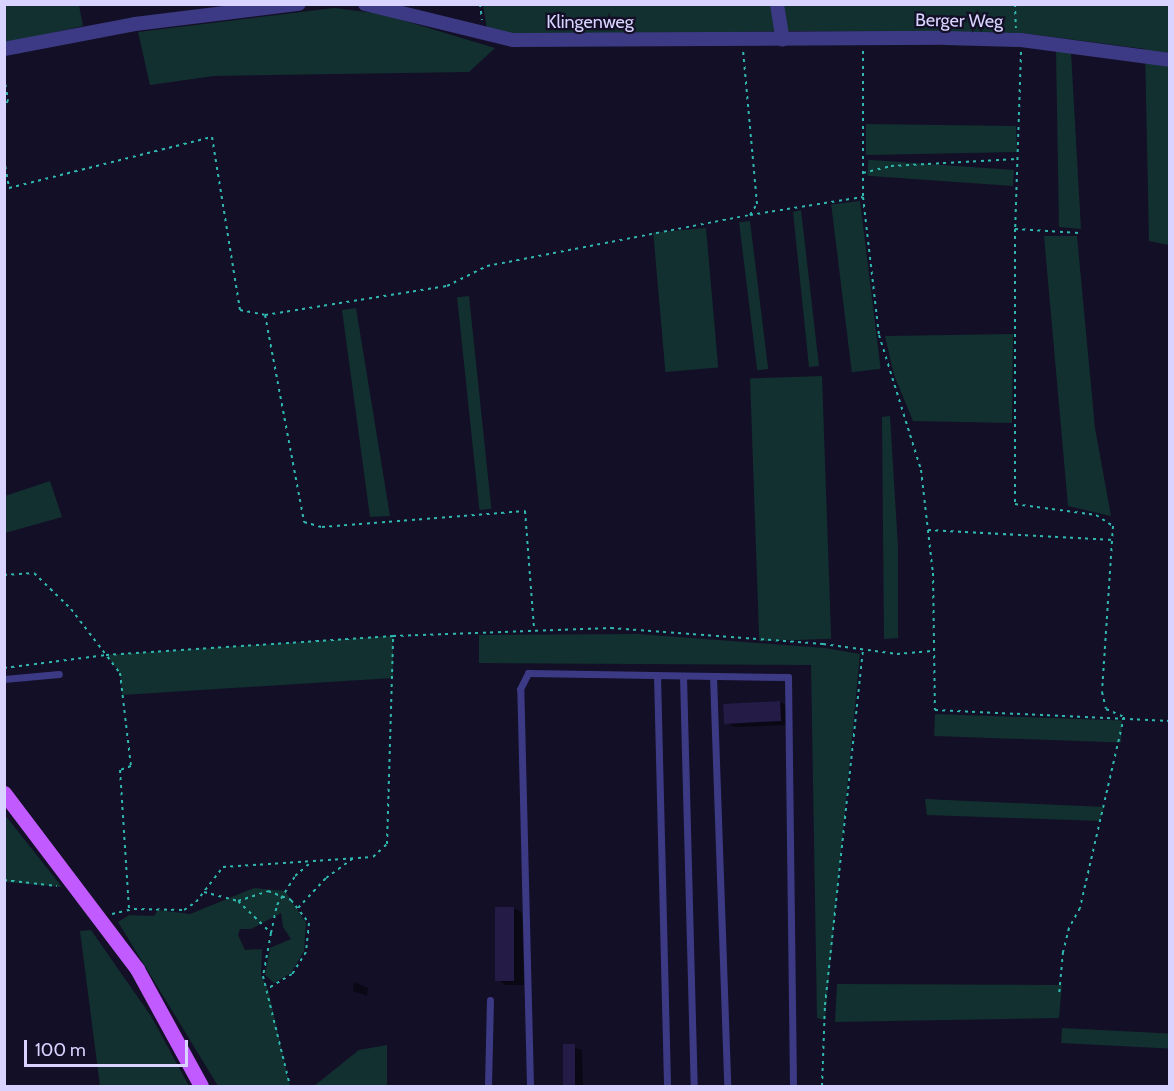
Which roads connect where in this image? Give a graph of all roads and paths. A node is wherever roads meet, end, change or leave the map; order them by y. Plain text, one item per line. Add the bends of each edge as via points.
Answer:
1 (299, 4) edge
2 (365, 4) edge
3 (777, 4) edge
4 (1015, 4) edge
5 (863, 39) junction
6 (783, 40) junction
7 (1019, 40) junction
8 (742, 41) junction
9 (4, 50) edge
10 (1170, 60) edge
11 (4, 77) edge
12 (4, 110) edge
13 (4, 159) edge
14 (1017, 159) junction
15 (863, 173) junction
16 (863, 196) junction
17 (750, 215) junction
18 (1015, 229) junction
19 (1079, 233) dead end
20 (265, 315) junction
21 (928, 530) junction
22 (1114, 540) junction
23 (4, 575) edge
24 (534, 629) junction
25 (393, 636) junction
26 (932, 651) junction
27 (863, 652) junction
28 (106, 655) junction
29 (4, 668) edge
30 (59, 674) dead end
31 (657, 675) junction
32 (683, 676) junction
33 (713, 676) junction
34 (4, 680) edge
35 (1124, 717) junction
36 (1170, 721) edge
37 (4, 793) edge
38 (354, 858) junction
39 (312, 861) junction
40 (4, 880) edge
41 (78, 886) junction
42 (204, 892) junction
43 (282, 896) junction
44 (238, 900) junction
45 (298, 908) junction
46 (129, 910) junction
47 (100, 917) junction
48 (271, 933) junction
49 (268, 989) junction
50 (1059, 995) dead end
51 (490, 1000) dead end
52 (201, 1086) edge
53 (290, 1086) edge
54 (488, 1086) edge
55 (530, 1086) edge
56 (667, 1086) edge
57 (694, 1086) edge
58 (726, 1086) edge
59 (793, 1086) edge
60 (822, 1086) edge

1 - 9 street via 135,24
2 - 8 street, Klingenweg via 513,40
3 - 6 street
4 - 7 path
5 - 6 street, Berger Weg
5 - 7 street, Berger Weg
5 - 15 path
6 - 8 street, Klingenweg
7 - 10 street, Berger Weg
7 - 14 path
8 - 17 path via 757,204
11 - 12 path via 8,100
13 - 20 path via 9,188 212,137 240,310
14 - 15 path via 891,166
14 - 18 path
15 - 16 path
16 - 17 path
16 - 21 path via 879,335 914,437
17 - 20 path via 487,266 447,286
18 - 19 path
18 - 22 path via 1015,504 1096,515 1113,526
20 - 24 path via 304,522 322,527 525,511
21 - 22 path
21 - 26 path via 933,573
22 - 35 path via 1102,692 1106,709
23 - 28 path via 33,573 71,609
24 - 25 path
24 - 27 path via 622,629 823,644
25 - 28 path
25 - 38 path via 387,844 373,857
26 - 27 path
26 - 35 path via 935,710
27 - 60 path via 825,1005
28 - 29 path
28 - 46 path via 120,673 131,766 120,770
30 - 34 lane
31 - 32 lane
31 - 55 lane via 528,674 520,689
31 - 56 lane
32 - 33 lane
32 - 57 lane
33 - 58 lane
33 - 59 lane via 788,677
35 - 36 path
35 - 50 path via 1080,908 1069,928 1063,952
37 - 41 main road
38 - 39 path
38 - 45 path via 326,878
39 - 42 path via 223,867
39 - 43 path
40 - 41 path
41 - 47 main road
42 - 44 path
42 - 46 path via 184,910
43 - 44 path via 268,891
43 - 45 path
43 - 48 path
44 - 48 path
45 - 49 path via 309,923 306,952 292,974
46 - 47 path
47 - 52 main road via 155,998
48 - 49 path via 263,976
49 - 53 path
51 - 54 lane

